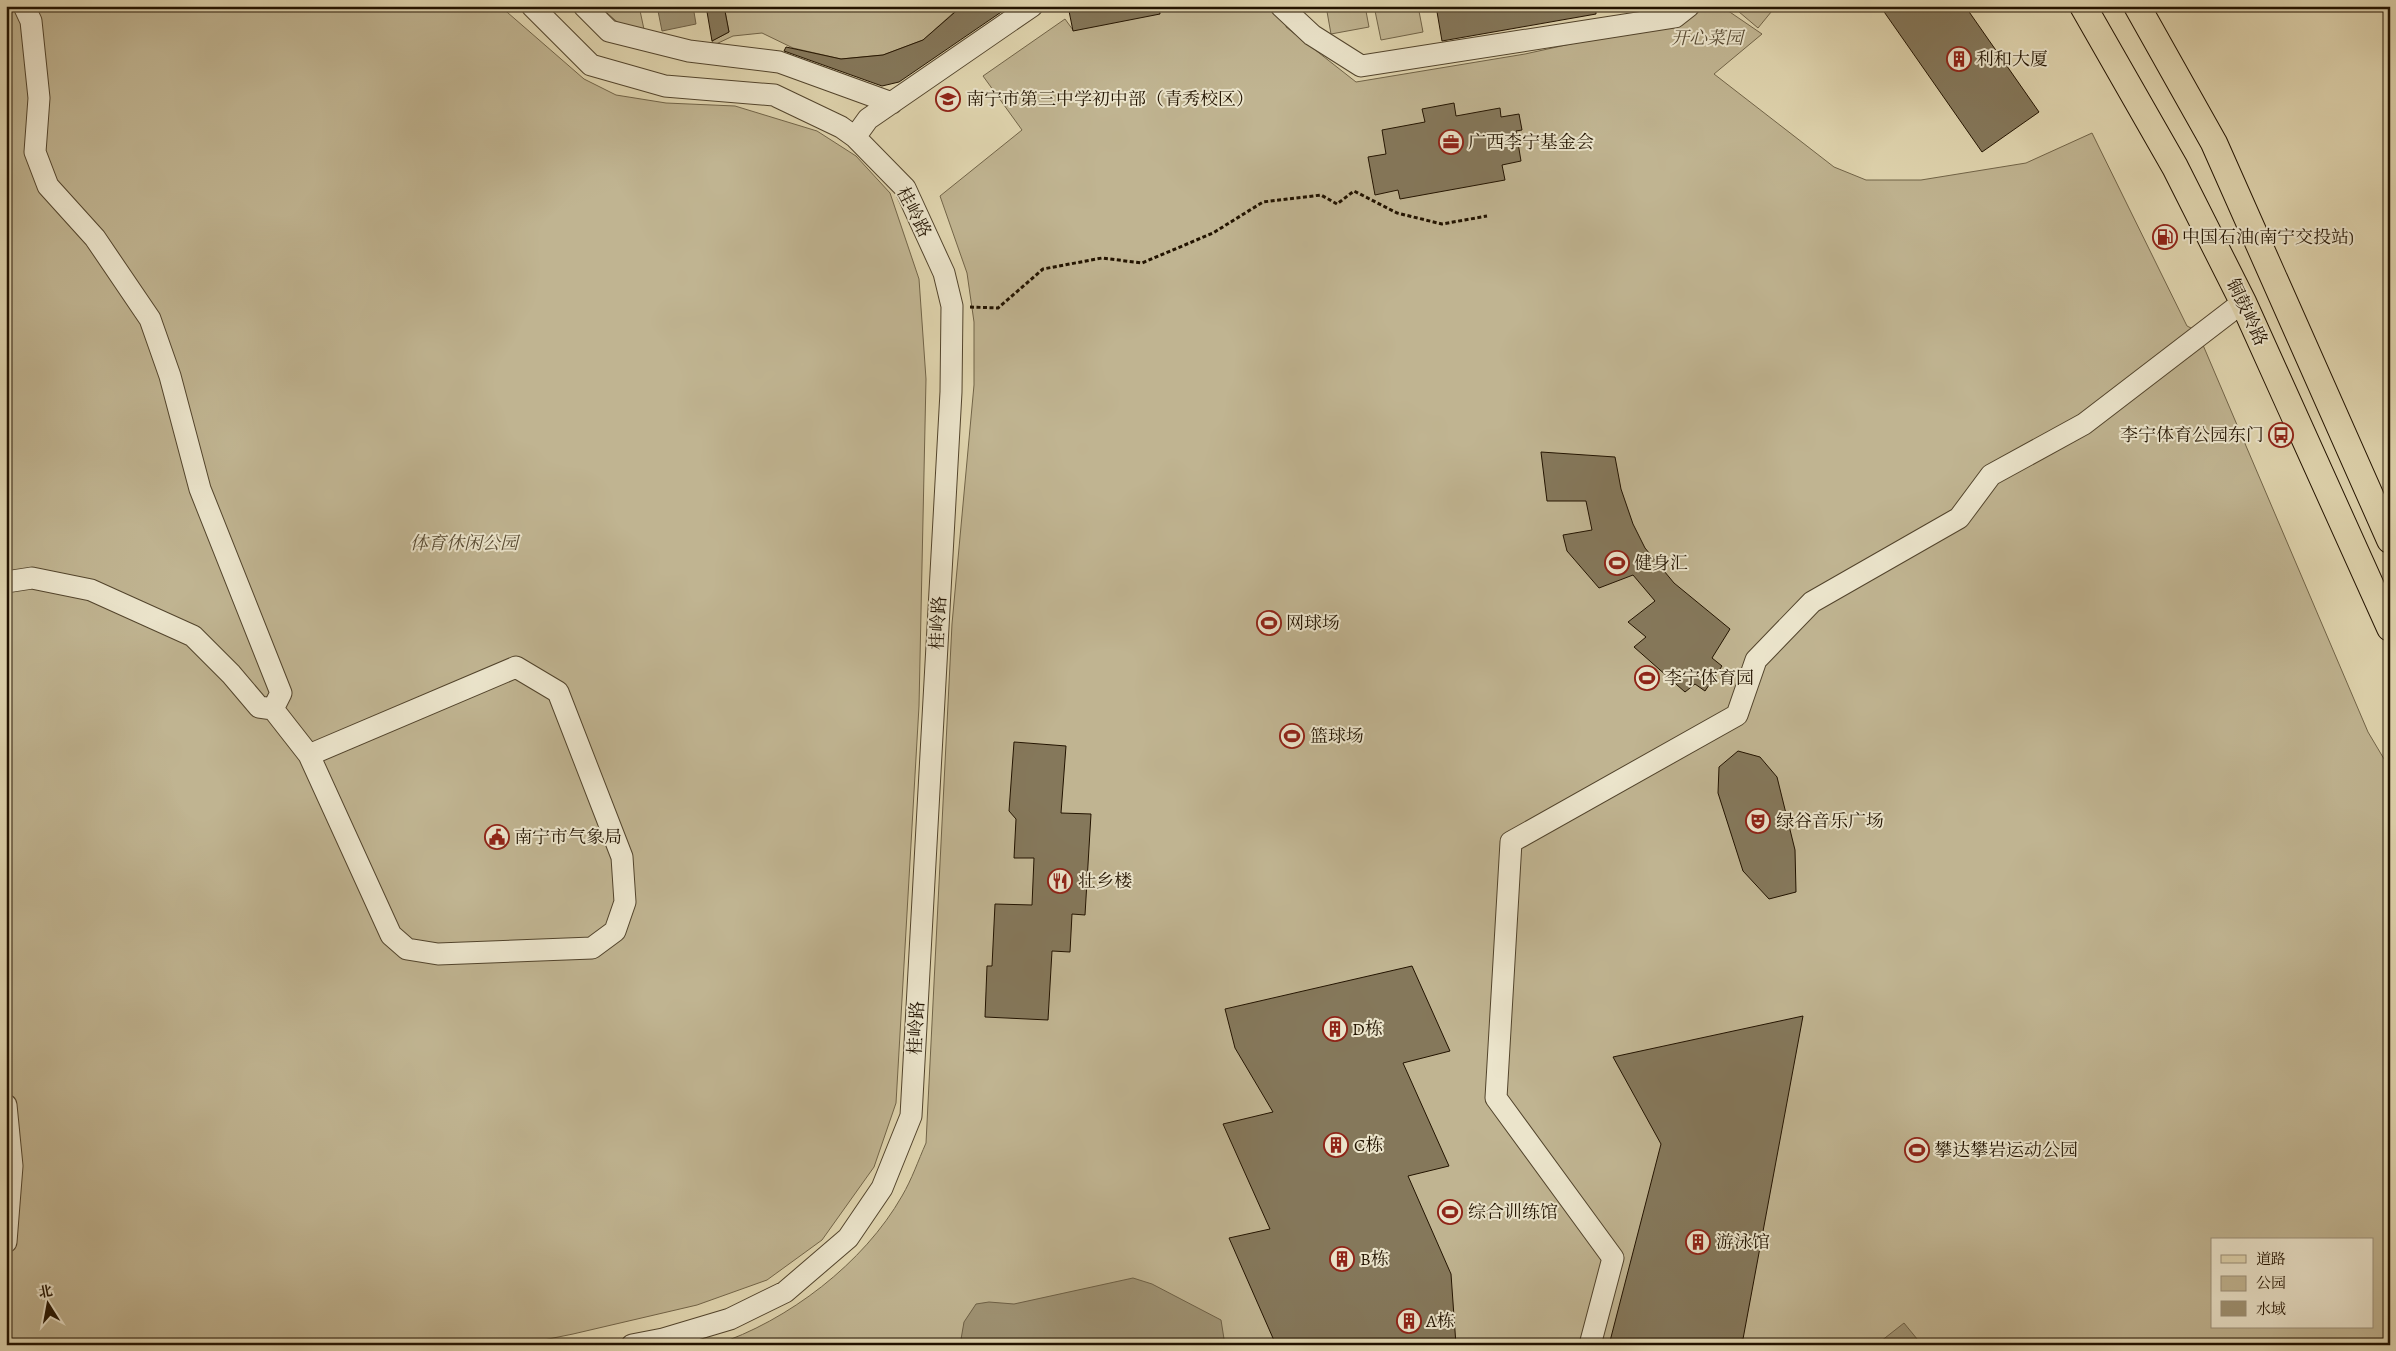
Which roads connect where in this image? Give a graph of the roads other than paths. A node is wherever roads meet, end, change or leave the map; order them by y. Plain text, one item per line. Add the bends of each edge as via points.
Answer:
1 (24, 6) edge
2 (532, 6) edge
3 (584, 6) edge
4 (1032, 6) edge
5 (1282, 6) edge
6 (1689, 6) edge
7 (2083, 6) edge
8 (2137, 6) edge
9 (892, 103) junction
10 (855, 137) junction
11 (2242, 302) junction
12 (2390, 540) edge
13 (6, 582) edge
14 (2390, 628) edge
15 (274, 709) junction
16 (309, 755) junction
17 (6, 1105) edge
18 (6, 1242) edge
19 (632, 1345) edge
20 (1590, 1345) edge

1 - 15 street via 30,21 39,98 34,152 48,186 95,238 150,319 170,376 200,489 281,693
2 - 10 street, 桂岭路 via 591,65 665,86 774,95
3 - 9 street via 609,31 689,51 780,62
4 - 9 street
5 - 6 street via 1312,35 1361,66 1675,17
7 - 11 main road, 铜鼓岭路 via 2175,168
8 - 12 main road via 2214,143
9 - 10 street via 868,119
10 - 19 street, 桂岭路 via 905,188 944,273 952,306 950,412 911,1116 882,1188 848,1238 785,1292 730,1319
11 - 14 main road, 铜鼓岭路
11 - 20 street via 2084,424 1991,475 1959,518 1812,602 1756,660 1737,715 1512,842 1496,1098 1614,1258
13 - 15 street via 32,578 91,590 193,636 259,707
15 - 16 street
16 - 16 street via 516,667 558,692 622,857 625,902 615,931 592,948 438,954 407,949 391,935
17 - 18 street via 12,1166

